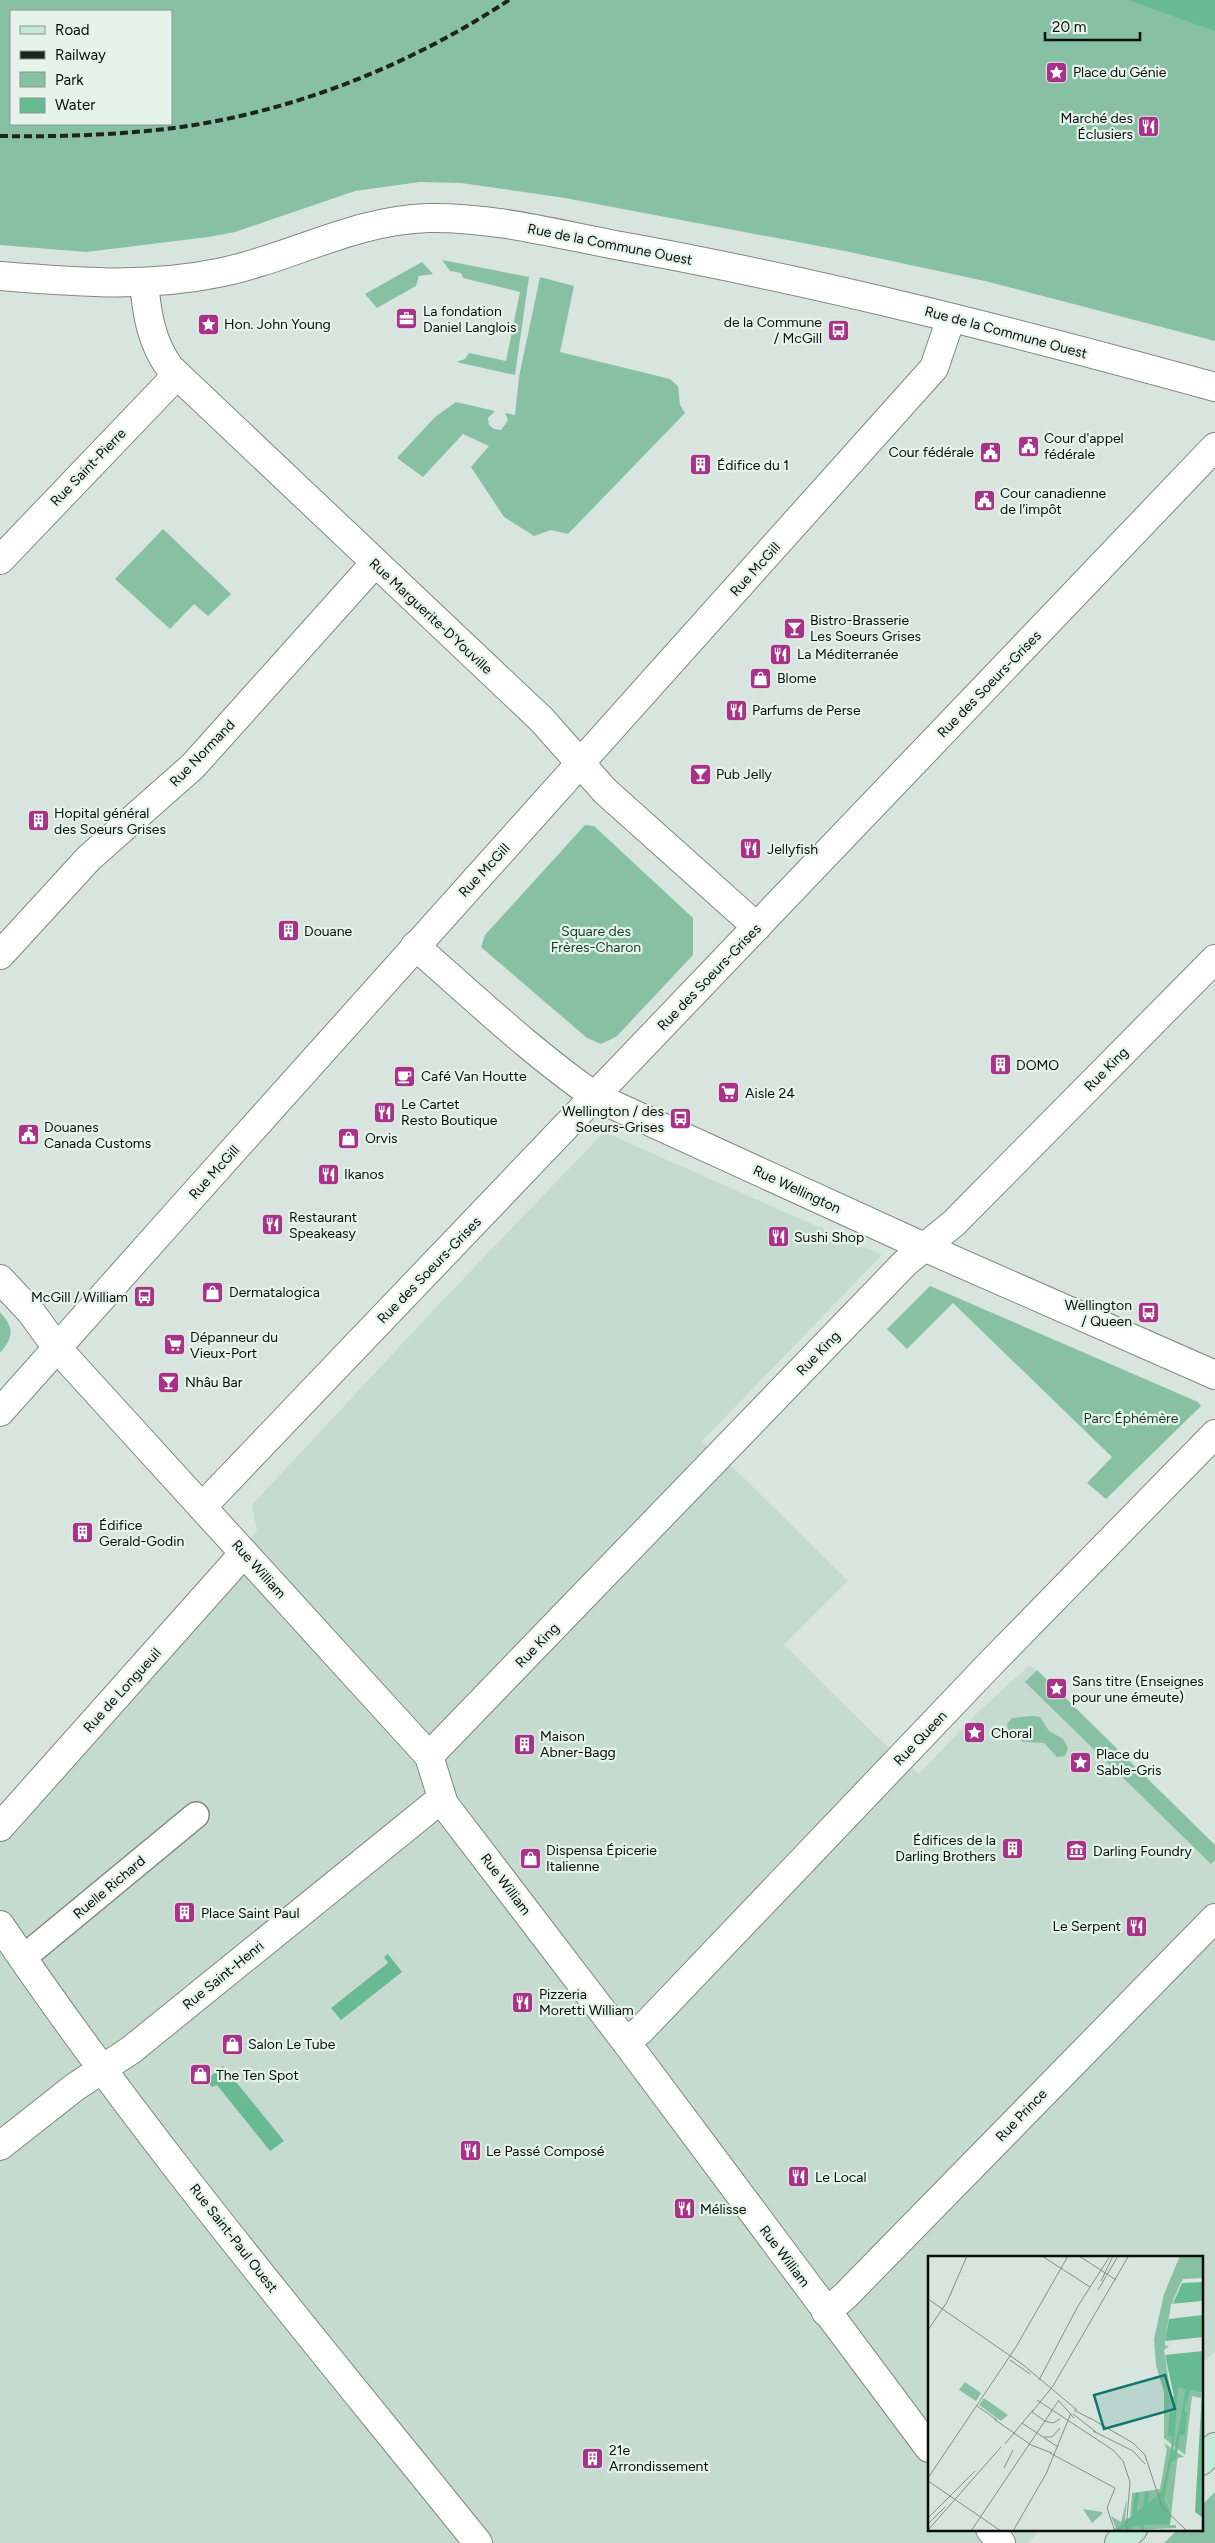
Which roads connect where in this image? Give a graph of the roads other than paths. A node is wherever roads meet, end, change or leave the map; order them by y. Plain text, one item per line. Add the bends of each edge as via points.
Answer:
1 (0, 276) edge
2 (144, 283) junction
3 (951, 318) junction
4 (177, 375) junction
5 (1215, 387) edge
6 (1215, 447) edge
7 (0, 560) edge
8 (374, 563) junction
9 (581, 764) junction
10 (757, 927) junction
11 (415, 946) junction
12 (0, 956) edge
13 (1215, 958) edge
14 (596, 1096) junction
15 (924, 1247) junction
16 (0, 1279) edge
17 (57, 1348) junction
18 (1215, 1375) edge
19 (0, 1412) edge
20 (1215, 1434) edge
21 (202, 1507) junction
22 (244, 1553) junction
23 (429, 1756) junction
24 (441, 1799) junction
25 (196, 1815) dead end
26 (0, 1827) edge
27 (1215, 1918) edge
28 (0, 1925) edge
29 (23, 1958) junction
30 (626, 2042) junction
31 (102, 2069) junction
32 (0, 2146) edge
33 (826, 2312) junction
34 (928, 2447) edge
35 (1215, 2447) edge
36 (1202, 2460) edge
37 (991, 2530) edge
38 (1132, 2530) edge
39 (478, 2543) edge
40 (1001, 2543) edge
41 (1119, 2543) edge

1 - 2 street, Rue de la Commune Ouest via 96,284
2 - 3 street, Rue de la Commune Ouest via 217,273 266,261 353,230 392,221 448,218 555,232
2 - 4 street, Rue Marguerite-D'Youville via 152,332 160,352
3 - 5 street, Rue de la Commune Ouest
3 - 9 street, Rue McGill via 934,368
4 - 7 street, Rue Saint-Pierre
4 - 8 street, Rue Marguerite-D'Youville
6 - 10 street, Rue des Soeurs-Grises
8 - 9 street, Rue Marguerite-D'Youville via 542,720
8 - 12 street, Rue Normand via 193,766 89,858
9 - 10 street, Rue Marguerite-D'Youville via 605,791
9 - 11 street, Rue McGill
10 - 14 street, Rue des Soeurs-Grises
11 - 14 street, Rue Wellington via 503,1025 559,1071
11 - 17 street, Rue McGill
13 - 15 street, Rue King via 954,1223
14 - 15 street, Rue Wellington
14 - 21 street, Rue des Soeurs-Grises
15 - 18 street, Rue Wellington
15 - 23 street, Rue King via 904,1263
16 - 17 street, Rue William via 31,1312
17 - 19 street, Rue McGill
17 - 21 street, Rue William
20 - 30 street, Rue Queen via 646,2025
21 - 22 street, Rue William
22 - 23 street, Rue William
22 - 26 street, Rue de Longueuil
23 - 24 street, Rue William
24 - 30 street, Rue William
24 - 31 street, Rue Saint-Henri via 131,2050
25 - 29 street, Ruelle Richard
27 - 33 street, Rue Prince
28 - 29 street, Rue Saint-Paul Ouest
29 - 31 street, Rue Saint-Paul Ouest
30 - 33 street, Rue William
31 - 32 street, Rue Saint-Henri via 74,2086
31 - 39 street, Rue Saint-Paul Ouest
33 - 34 street, Rue William
35 - 36 main road
37 - 40 street
38 - 41 main road

